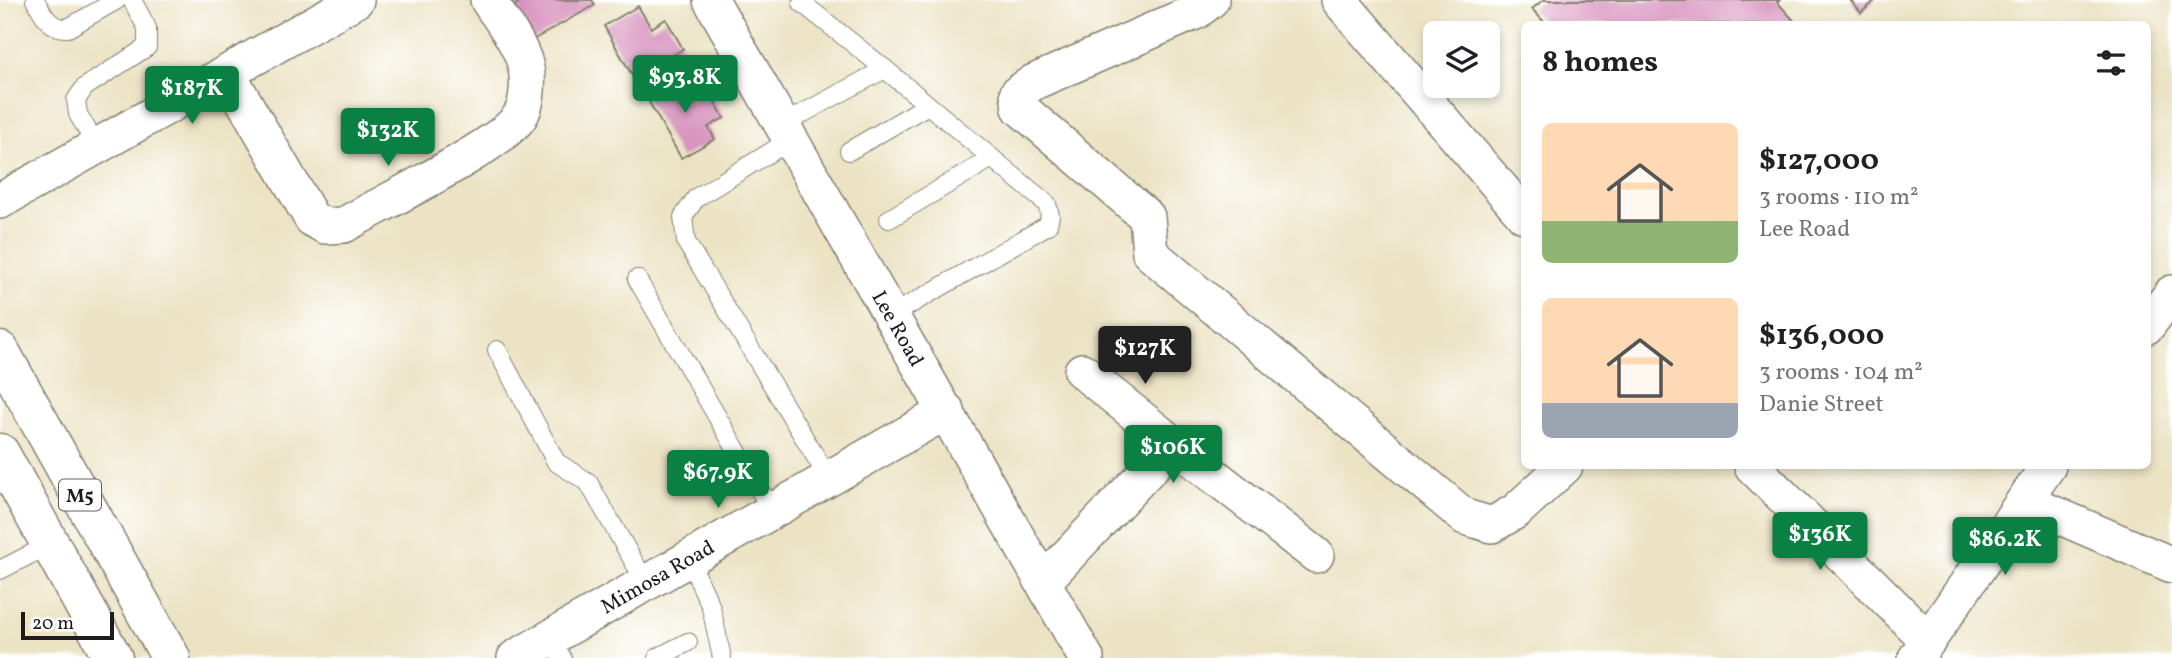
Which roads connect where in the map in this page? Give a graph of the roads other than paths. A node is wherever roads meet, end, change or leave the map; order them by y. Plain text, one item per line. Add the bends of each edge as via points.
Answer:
1 (35, 0) edge
2 (117, 0) edge
3 (132, 0) edge
4 (356, 0) edge
5 (488, 0) edge
6 (711, 0) edge
7 (1211, 0) edge
8 (1339, 0) edge
9 (802, 3) dead end
10 (885, 69) junction
11 (228, 74) junction
12 (929, 105) junction
13 (787, 132) junction
14 (97, 147) junction
15 (849, 151) dead end
16 (992, 158) junction
17 (0, 201) edge
18 (1521, 212) edge
19 (889, 219) dead end
20 (637, 279) dead end
21 (2172, 293) edge
22 (892, 315) junction
23 (2151, 321) edge
24 (497, 350) dead end
25 (0, 351) edge
26 (1082, 371) dead end
27 (947, 411) junction
28 (1174, 444) junction
29 (0, 453) edge
30 (1562, 469) edge
31 (1755, 469) edge
32 (2046, 469) edge
33 (829, 479) junction
34 (2024, 501) junction
35 (772, 511) junction
36 (49, 545) junction
37 (1316, 555) dead end
38 (689, 559) junction
39 (2172, 565) edge
40 (0, 570) edge
41 (1043, 582) junction
42 (646, 583) junction
43 (688, 642) dead end
44 (556, 648) edge
45 (1922, 649) edge
46 (113, 658) edge
47 (171, 658) edge
48 (515, 658) edge
49 (657, 658) edge
50 (722, 658) edge
51 (1086, 658) edge

1 - 2 lane via 48,21 60,29
3 - 14 lane via 147,28 147,47 85,87 76,100 78,114
4 - 11 street
5 - 11 street via 521,53 527,72 520,117 498,139 344,225 325,226 312,219
6 - 13 street, Lee Road
7 - 30 street via 1197,11 1034,82 1018,93 1020,108 1147,217 1150,253 1465,517 1492,525 1516,511
8 - 18 street
9 - 10 lane
10 - 12 lane
10 - 13 lane
11 - 14 street
12 - 15 lane
12 - 16 lane
13 - 22 street, Lee Road
13 - 33 lane via 696,198 683,217 686,242
14 - 17 street
16 - 19 lane
16 - 22 lane via 1047,204 1048,225
20 - 35 lane
21 - 23 street
22 - 27 street, Lee Road
24 - 42 lane via 556,462 588,482
25 - 47 main road, M5
26 - 28 street
27 - 33 street, Mimosa Road
27 - 41 street, Lee Road
28 - 37 street
28 - 41 street
29 - 36 main road, M5
31 - 45 street
32 - 34 street
33 - 35 street, Mimosa Road
34 - 39 street
34 - 45 street
35 - 38 street, Mimosa Road
36 - 40 lane
36 - 46 main road, M5
38 - 42 street, Mimosa Road
38 - 50 lane via 711,607
41 - 51 street, Lee Road
42 - 44 street, Mimosa Road
43 - 49 lane
44 - 48 street, Mimosa Road

